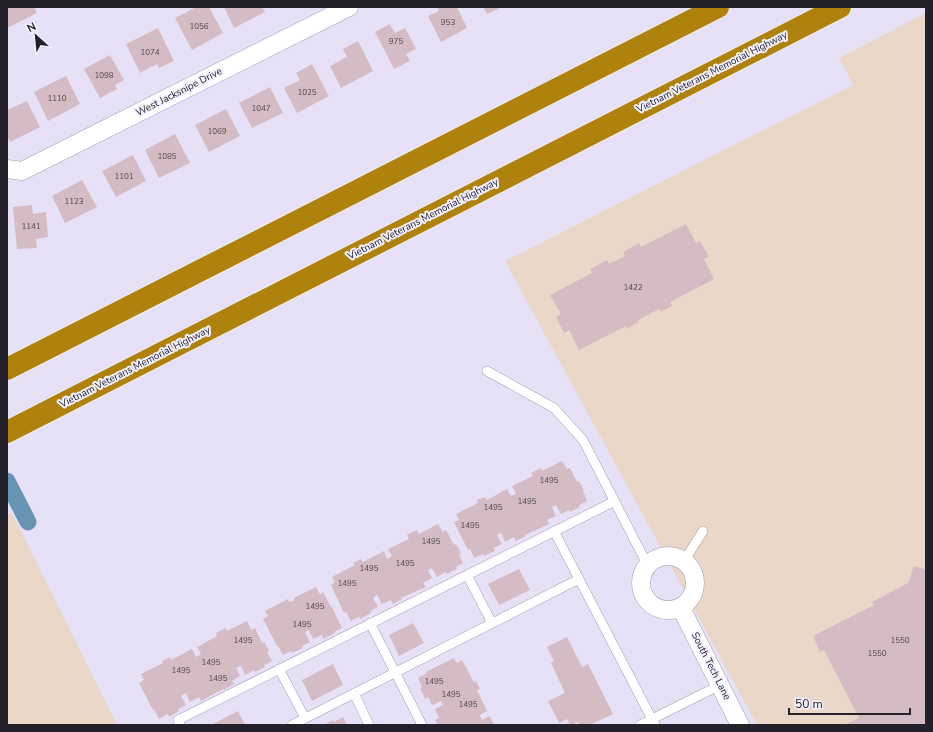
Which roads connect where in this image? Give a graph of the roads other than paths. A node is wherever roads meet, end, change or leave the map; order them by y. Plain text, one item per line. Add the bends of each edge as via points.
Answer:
1 (349, 7) edge
2 (718, 7) edge
3 (840, 7) edge
4 (7, 169) edge
5 (7, 369) edge
6 (487, 371) dead end
7 (7, 432) edge
8 (614, 501) junction
9 (554, 531) junction
10 (703, 531) dead end
11 (684, 561) junction
12 (648, 566) junction
13 (467, 575) junction
14 (579, 579) junction
15 (681, 608) junction
16 (492, 623) junction
17 (370, 624) junction
18 (279, 669) junction
19 (395, 672) junction
20 (720, 685) junction
21 (354, 694) junction
22 (305, 718) junction
23 (653, 722) edge
24 (180, 725) edge
25 (292, 725) edge
26 (369, 725) edge
27 (422, 725) edge
28 (640, 725) edge
29 (740, 725) edge

1 - 4 street, West Jacksnipe Drive via 22,171
2 - 5 highway
3 - 7 highway, Vietnam Veterans Memorial Highway
6 - 8 lane via 554,408 583,440
8 - 9 lane
8 - 12 lane
9 - 13 lane
9 - 14 lane
10 - 11 lane
11 - 12 street via 669,556 661,557
11 - 15 street via 691,567 696,585 694,594
12 - 15 street via 641,583 647,600 662,610
13 - 16 lane
13 - 17 lane
14 - 16 lane
14 - 23 lane
15 - 20 street, South Tech Lane
16 - 19 lane
17 - 18 lane
17 - 19 lane
18 - 22 lane
18 - 24 lane via 178,720
19 - 21 lane
19 - 27 lane
20 - 23 lane
20 - 29 street, South Tech Lane
21 - 22 lane
21 - 26 lane
22 - 25 lane
23 - 28 lane

